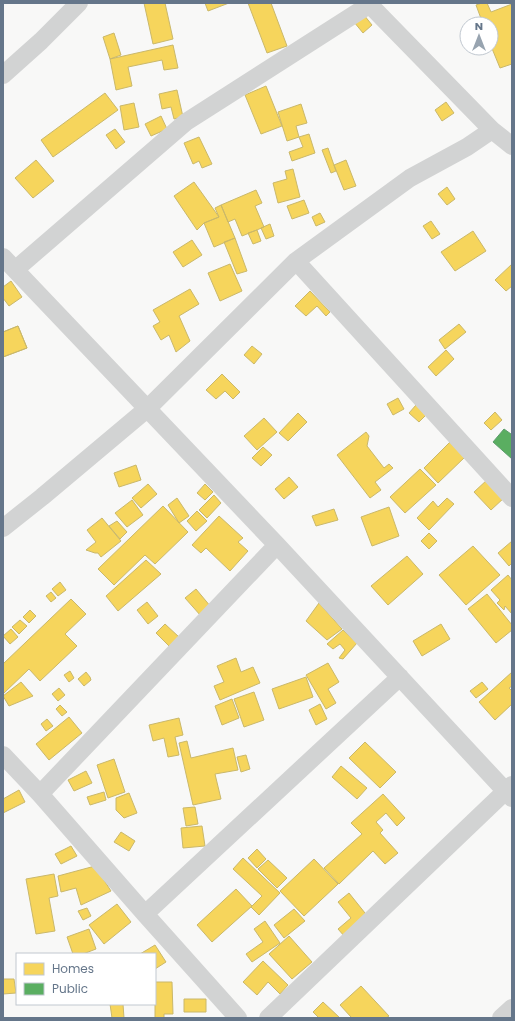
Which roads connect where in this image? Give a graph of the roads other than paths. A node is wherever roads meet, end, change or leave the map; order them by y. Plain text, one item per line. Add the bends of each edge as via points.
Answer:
1 (79, 3) edge
2 (369, 4) edge
3 (3, 75) edge
4 (492, 130) junction
5 (512, 146) edge
6 (3, 257) edge
7 (296, 261) junction
8 (16, 269) junction
9 (148, 408) junction
10 (512, 498) edge
11 (5, 523) edge
12 (277, 545) junction
13 (400, 677) junction
14 (3, 755) edge
15 (510, 792) edge
16 (40, 794) junction
17 (145, 914) junction
18 (512, 1008) edge
19 (238, 1018) edge
20 (268, 1018) edge
21 (501, 1018) edge

1 - 3 street
2 - 4 street
2 - 8 street via 186,122
4 - 5 street
4 - 7 street via 467,147 410,178
6 - 8 street
7 - 9 street
7 - 10 street
8 - 9 street
9 - 11 street via 42,497
9 - 12 street
12 - 13 street
12 - 16 street
13 - 15 street
13 - 17 street
14 - 16 street
15 - 20 street
16 - 17 street
17 - 19 street
18 - 21 street

